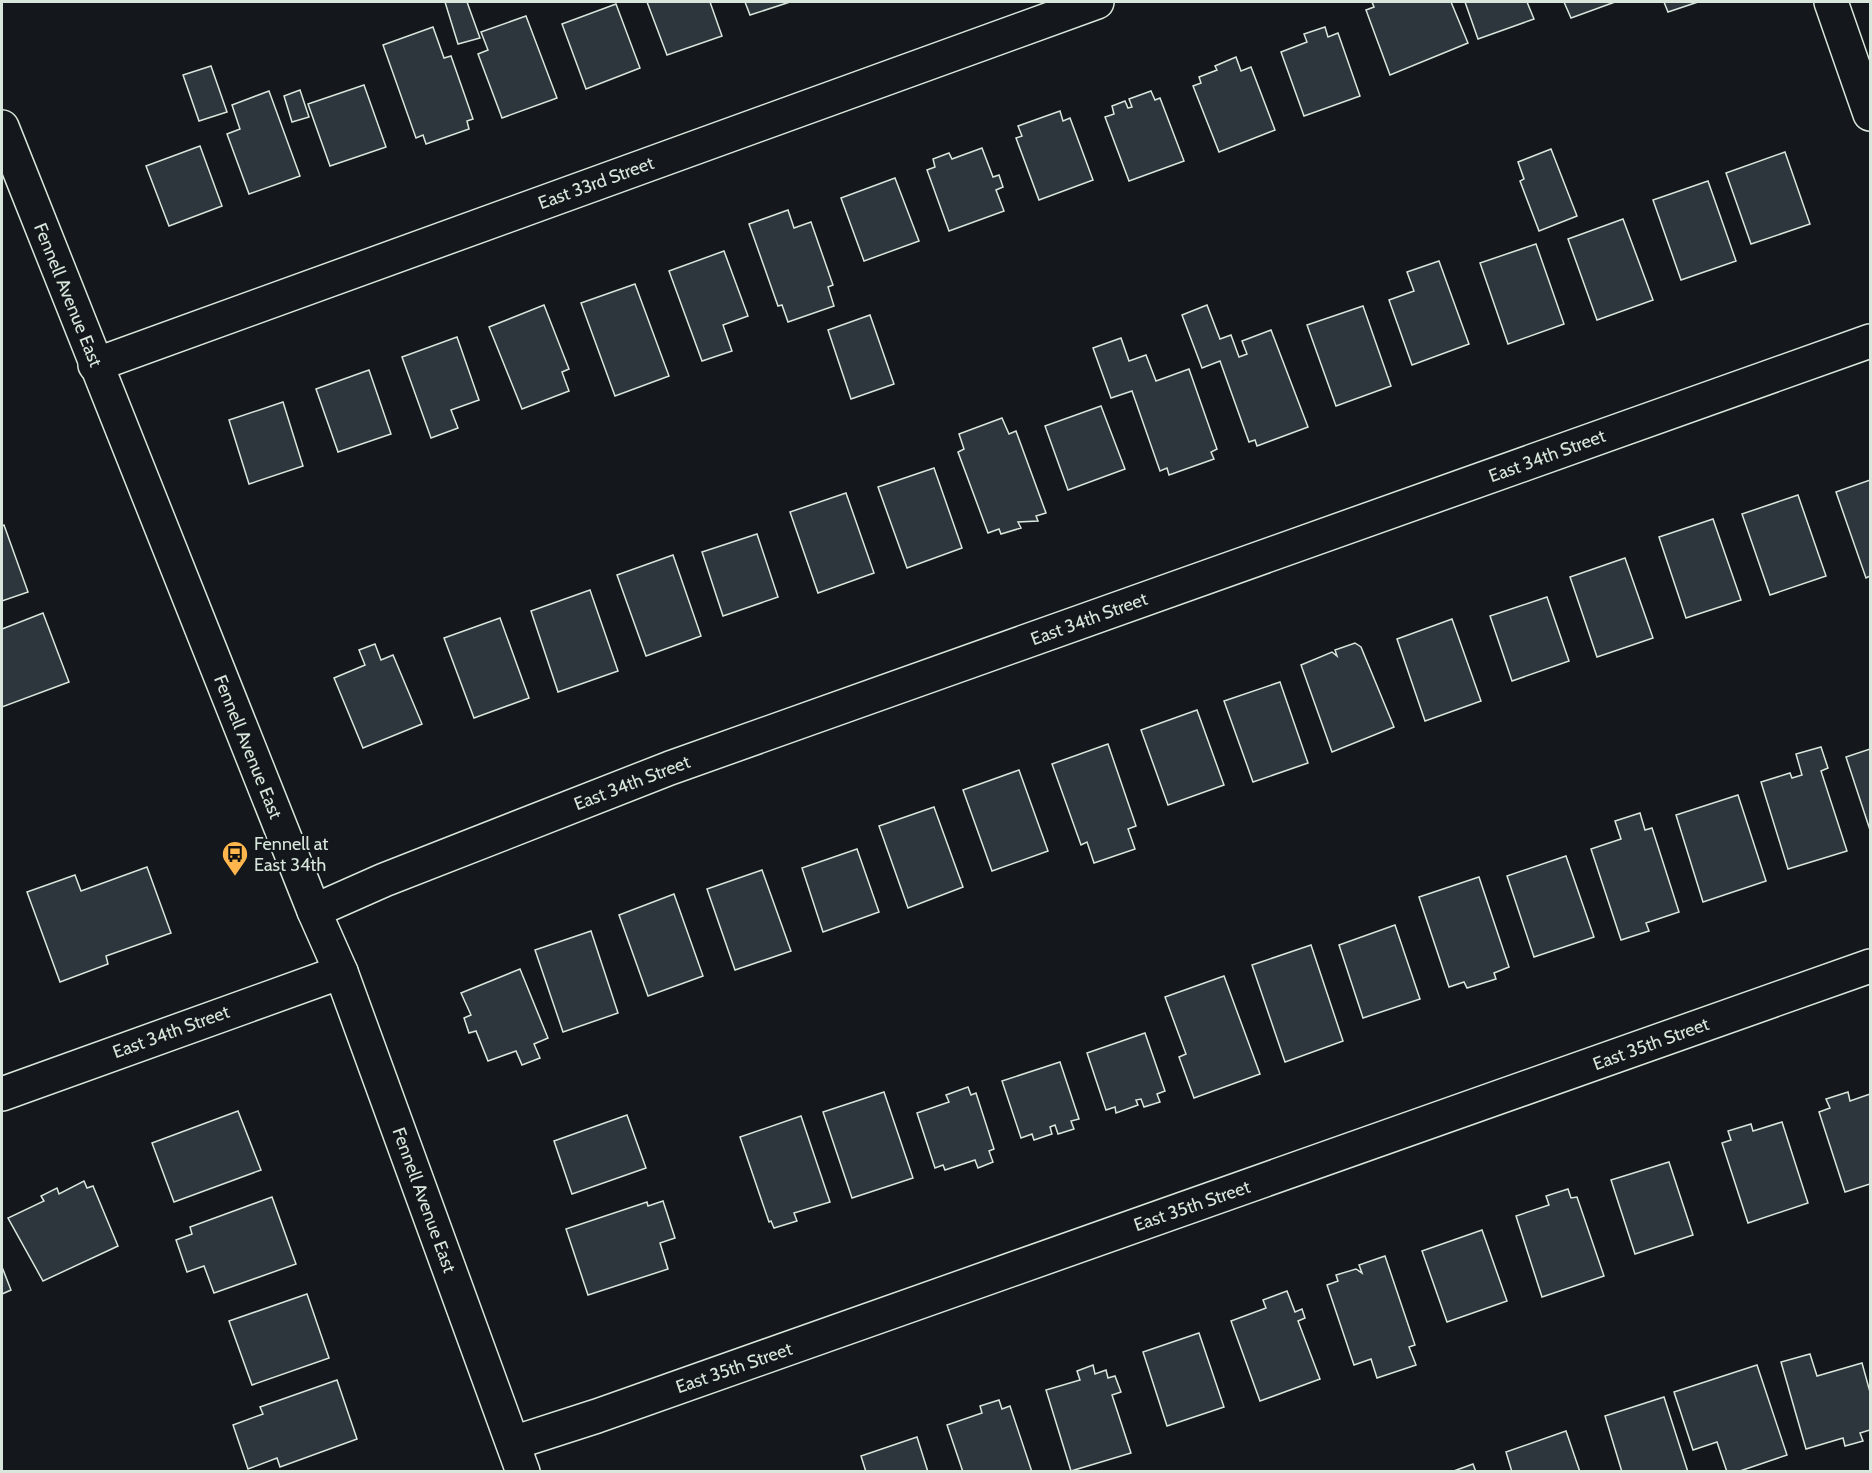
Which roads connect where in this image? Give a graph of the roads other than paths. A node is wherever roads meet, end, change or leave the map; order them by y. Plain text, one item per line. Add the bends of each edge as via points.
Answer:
1 (1097, 2) edge
2 (1831, 2) edge
3 (1870, 114) edge
4 (2, 127) edge
5 (1870, 341) edge
6 (95, 365) junction
7 (314, 910) junction
8 (1870, 966) edge
9 (341, 972) junction
10 (2, 1094) edge
11 (518, 1457) edge

1 - 6 street, East 33rd Street
2 - 3 street
4 - 6 street, Fennell Avenue East
5 - 7 street, East 34th Street via 670,768
6 - 7 street, Fennell Avenue East
7 - 9 street, Fennell Avenue East
8 - 11 street, East 35th Street via 620,1408
9 - 10 street, East 34th Street
9 - 11 street, Fennell Avenue East

